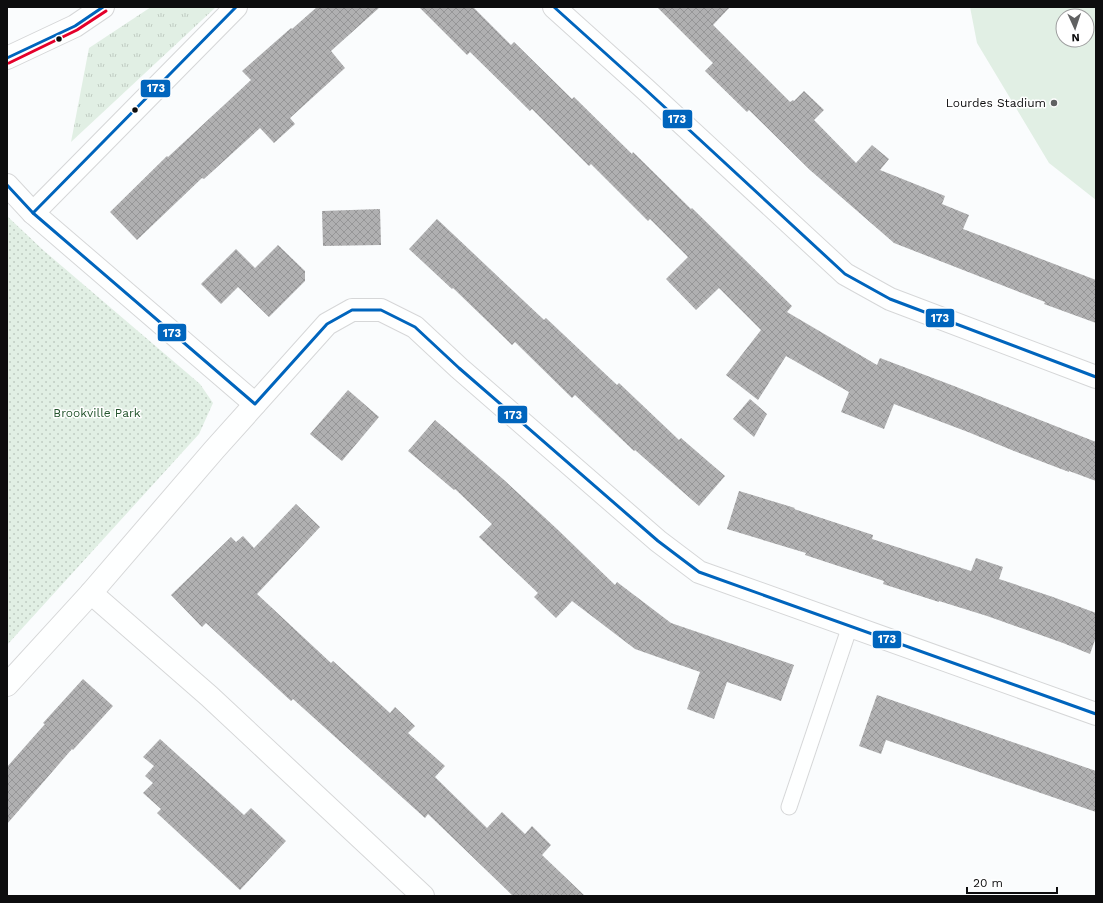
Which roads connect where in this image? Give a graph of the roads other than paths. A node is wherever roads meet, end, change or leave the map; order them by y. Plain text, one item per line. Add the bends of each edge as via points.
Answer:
1 (103, 7) edge
2 (236, 7) edge
3 (554, 7) edge
4 (7, 58) edge
5 (7, 185) edge
6 (33, 213) junction
7 (1096, 377) edge
8 (255, 404) junction
9 (91, 593) junction
10 (850, 626) junction
11 (7, 685) edge
12 (1096, 714) edge
13 (789, 807) dead end
14 (423, 896) edge

1 - 4 street via 75,26
2 - 6 street
3 - 7 street via 845,274 890,299
5 - 6 street
6 - 8 street
8 - 9 street
8 - 10 street via 327,324 352,310 381,310 415,327 658,541 699,572
9 - 11 street
9 - 14 street via 210,696
10 - 12 street
10 - 13 lane

